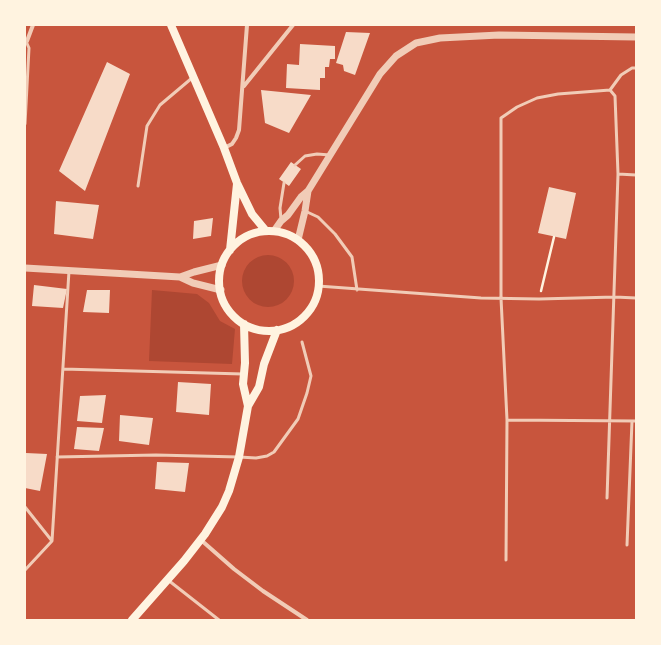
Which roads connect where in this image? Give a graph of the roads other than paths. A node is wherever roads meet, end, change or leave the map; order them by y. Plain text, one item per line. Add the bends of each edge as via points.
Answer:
1 (33, 25) edge
2 (171, 25) edge
3 (247, 25) edge
4 (293, 25) edge
5 (636, 37) edge
6 (26, 40) edge
7 (636, 68) edge
8 (194, 77) junction
9 (243, 86) junction
10 (610, 90) junction
11 (25, 124) edge
12 (224, 148) junction
13 (330, 155) junction
14 (295, 165) dead end
15 (618, 174) junction
16 (636, 175) edge
17 (284, 182) dead end
18 (237, 183) junction
19 (138, 186) dead end
20 (308, 191) junction
21 (306, 211) junction
22 (281, 221) junction
23 (270, 231) junction
24 (298, 240) junction
25 (230, 250) junction
26 (222, 265) junction
27 (25, 268) edge
28 (69, 271) junction
29 (180, 277) junction
30 (318, 286) junction
31 (221, 290) junction
32 (357, 290) junction
33 (615, 297) junction
34 (501, 298) junction
35 (636, 298) edge
36 (244, 324) junction
37 (277, 330) junction
38 (302, 342) dead end
39 (63, 368) junction
40 (244, 374) junction
41 (248, 406) junction
42 (507, 420) junction
43 (611, 421) junction
44 (634, 421) edge
45 (58, 457) junction
46 (239, 457) junction
47 (608, 498) dead end
48 (25, 506) edge
49 (201, 540) junction
50 (52, 541) junction
51 (627, 545) dead end
52 (506, 560) dead end
53 (25, 570) edge
54 (168, 580) junction
55 (132, 620) edge
56 (219, 620) edge
57 (307, 620) edge

1 - 6 street
2 - 8 main road
3 - 9 street
4 - 9 street
5 - 13 street via 499,35 440,38 416,43 396,56 380,74
6 - 11 lane via 29,58
7 - 10 lane via 621,75
8 - 12 main road
8 - 19 lane via 160,105 147,126
9 - 12 street via 240,130 232,144
10 - 15 lane via 615,96
10 - 34 lane via 537,98 501,118
12 - 18 main road
13 - 14 lane via 306,156
13 - 20 street
15 - 16 lane
15 - 33 lane
17 - 22 lane
18 - 23 main road via 252,214
18 - 25 main road
20 - 21 street
20 - 22 street
21 - 24 street
21 - 32 lane via 318,217 329,228 352,257
22 - 23 street
23 - 24 main road via 283,232
23 - 25 main road via 249,235
24 - 30 main road via 314,259
25 - 26 main road
26 - 29 street
26 - 31 main road
27 - 28 street
28 - 29 street
28 - 39 lane
29 - 31 street
30 - 32 lane
30 - 37 main road via 315,300 306,314
31 - 36 main road via 229,310
32 - 34 lane
33 - 34 lane
33 - 35 lane
33 - 43 lane
34 - 42 lane
36 - 37 main road via 260,330
36 - 40 main road
37 - 41 main road via 259,386
38 - 46 lane via 311,376 298,420 274,452 256,458
39 - 40 lane
39 - 45 lane
40 - 41 main road via 243,384
41 - 46 main road
42 - 43 lane
42 - 52 lane
43 - 44 lane
43 - 47 lane
44 - 51 lane
45 - 46 lane
45 - 50 lane
46 - 49 main road via 222,507
48 - 50 lane
49 - 54 main road
49 - 57 street via 257,587
50 - 53 lane
54 - 55 main road
54 - 56 lane

